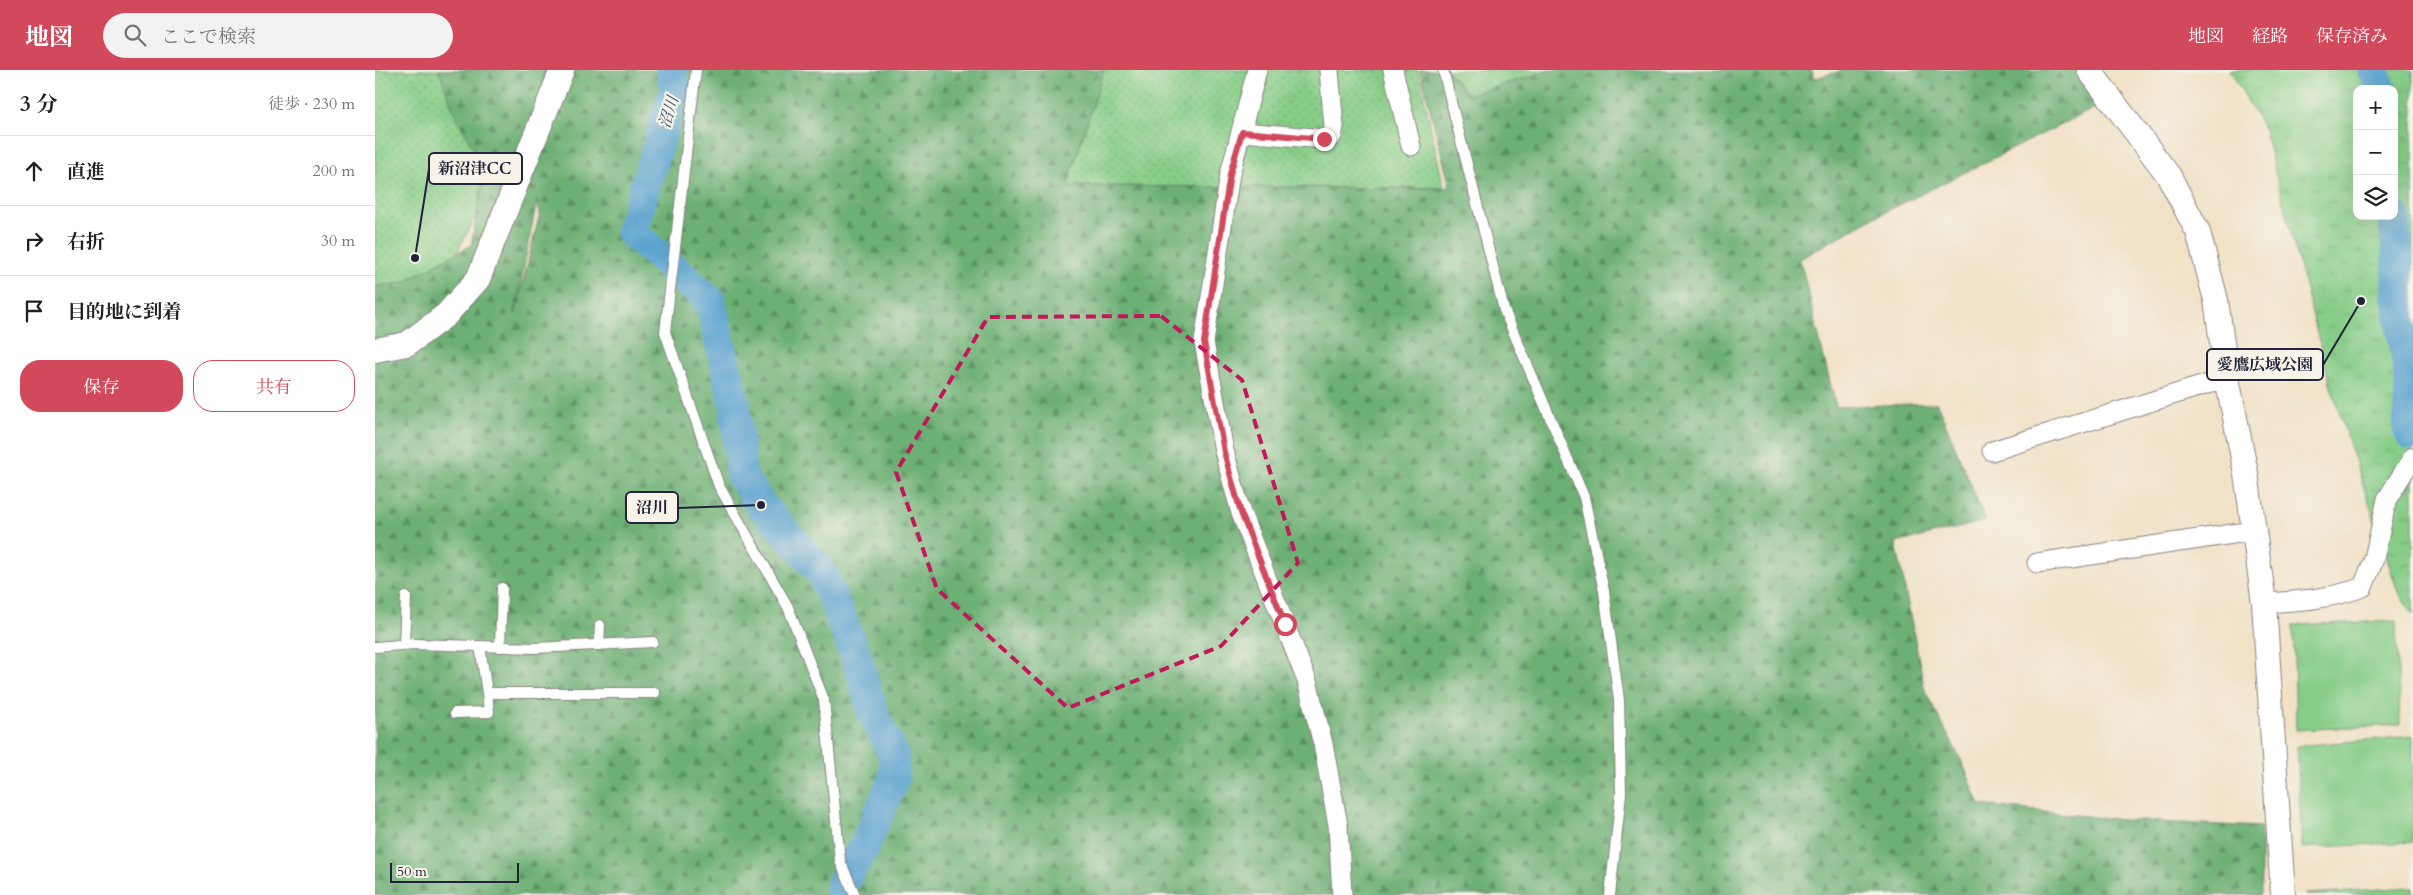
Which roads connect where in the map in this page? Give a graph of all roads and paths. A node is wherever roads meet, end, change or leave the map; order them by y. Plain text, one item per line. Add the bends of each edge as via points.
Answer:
1 (562, 70) edge
2 (696, 70) edge
3 (1257, 70) edge
4 (1329, 70) edge
5 (1393, 70) edge
6 (1443, 70) edge
7 (2089, 70) edge
8 (1242, 132) junction
9 (1411, 146) dead end
10 (375, 350) edge
11 (2227, 378) junction
12 (1992, 450) dead end
13 (2413, 457) edge
14 (2253, 531) junction
15 (2037, 563) dead end
16 (502, 588) dead end
17 (406, 597) dead end
18 (2264, 604) junction
19 (600, 625) dead end
20 (653, 642) dead end
21 (404, 644) junction
22 (599, 645) junction
23 (480, 646) junction
24 (375, 647) edge
25 (499, 647) junction
26 (655, 692) dead end
27 (487, 693) junction
28 (455, 713) dead end
29 (855, 895) edge
30 (1342, 895) edge
31 (1610, 895) edge
32 (2283, 895) edge

1 - 10 street via 478,279 446,315 407,344
2 - 29 lane via 665,332 719,486 788,607 824,700 840,861
3 - 8 street
4 - 8 street via 1335,127 1331,136 1324,139
5 - 9 street
6 - 31 lane via 1504,310 1584,497 1602,582 1619,700 1621,794
7 - 11 street via 2169,176 2198,232 2216,300
8 - 30 street via 1230,174 1204,342 1224,452 1241,513 1307,681 1323,744 1338,825
11 - 12 street
11 - 14 street via 2246,473
13 - 18 street via 2387,499 2374,559 2363,587 2314,601
14 - 15 street
14 - 18 street
16 - 25 lane
17 - 21 lane
18 - 32 street
19 - 22 lane
20 - 22 lane
21 - 23 lane
21 - 24 lane
22 - 25 lane
23 - 25 lane
23 - 27 lane
26 - 27 lane
27 - 28 lane via 489,712

